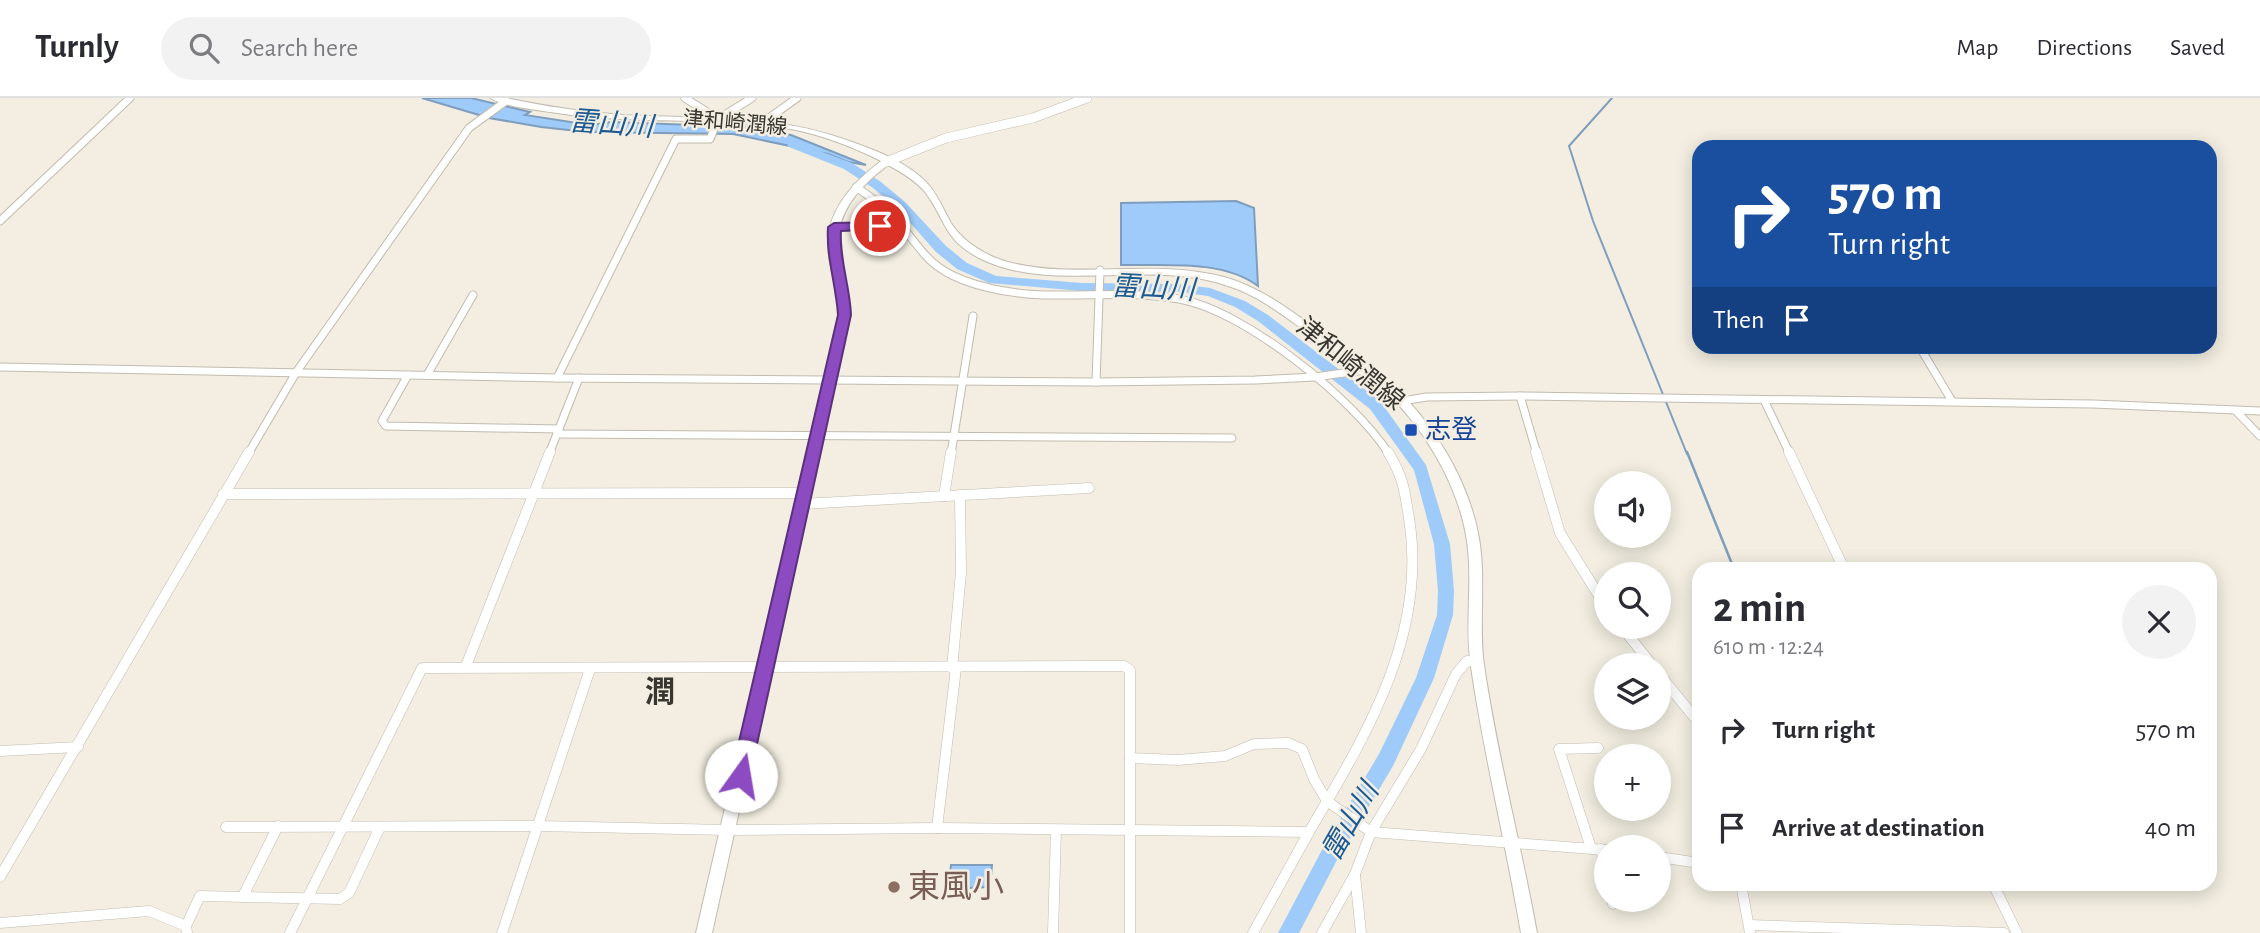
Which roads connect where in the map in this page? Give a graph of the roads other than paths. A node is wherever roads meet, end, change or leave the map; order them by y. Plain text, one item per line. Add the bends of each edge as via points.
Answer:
1 (130, 98) edge
2 (685, 98) edge
3 (752, 98) edge
4 (797, 98) edge
5 (1087, 98) edge
6 (501, 100) edge
7 (718, 120) junction
8 (762, 123) junction
9 (886, 162) junction
10 (857, 186) junction
11 (0, 220) edge
12 (902, 226) junction
13 (834, 227) junction
14 (1100, 270) junction
15 (473, 295) dead end
16 (1099, 299) junction
17 (972, 316) dead end
18 (1924, 354) edge
19 (0, 367) edge
20 (1365, 370) junction
21 (297, 371) junction
22 (408, 375) junction
23 (428, 375) junction
24 (1315, 377) junction
25 (557, 378) junction
26 (579, 378) junction
27 (829, 379) junction
28 (963, 381) junction
29 (1096, 382) junction
30 (1520, 396) junction
31 (1764, 400) junction
32 (1402, 401) junction
33 (1952, 401) junction
34 (2236, 411) junction
35 (2260, 411) edge
36 (558, 432) junction
37 (818, 434) junction
38 (955, 435) junction
39 (2260, 436) edge
40 (1232, 438) dead end
41 (1089, 488) dead end
42 (534, 492) junction
43 (223, 494) junction
44 (960, 495) junction
45 (944, 496) junction
46 (804, 499) junction
47 (1841, 562) edge
48 (1594, 588) edge
49 (1631, 639) edge
50 (1642, 653) edge
51 (1477, 662) junction
52 (466, 666) junction
53 (590, 668) junction
54 (765, 668) junction
55 (954, 668) junction
56 (1671, 689) edge
57 (1692, 714) edge
58 (78, 747) junction
59 (1594, 748) edge
60 (0, 751) edge
61 (1130, 758) junction
62 (1328, 803) junction
63 (341, 825) junction
64 (278, 826) junction
65 (538, 826) junction
66 (226, 827) dead end
67 (380, 827) junction
68 (937, 828) junction
69 (728, 830) junction
70 (1056, 830) junction
71 (1130, 830) junction
72 (1369, 830) junction
73 (1309, 832) junction
74 (1594, 835) edge
75 (1514, 843) junction
76 (1594, 849) edge
77 (1671, 859) edge
78 (1692, 862) edge
79 (1355, 874) junction
80 (0, 877) edge
81 (1742, 891) edge
82 (1996, 891) edge
83 (243, 896) junction
84 (307, 896) junction
85 (0, 923) edge
86 (186, 929) edge
87 (1749, 929) edge
88 (290, 933) edge
89 (502, 933) edge
90 (704, 933) edge
91 (1053, 933) edge
92 (1130, 933) edge
93 (1252, 933) edge
94 (1322, 933) edge
95 (1362, 933) edge
96 (1529, 933) edge
97 (2004, 933) edge
98 (2017, 933) edge

1 - 11 street
2 - 7 street
3 - 7 street
4 - 8 street
5 - 9 street via 1033,118 925,144
6 - 7 main road, 津和崎潤線 via 590,115
6 - 21 street via 469,128
7 - 8 main road, 津和崎潤線
7 - 25 street via 710,139 676,139
8 - 9 main road, 津和崎潤線 via 837,139
9 - 10 main road
9 - 14 main road, 津和崎潤線 via 918,180 938,205 948,228 992,260 1013,267
10 - 12 street
10 - 13 main road via 839,210
12 - 13 street
12 - 16 street via 928,260 964,283 1010,295
13 - 27 main road via 833,250 845,315
14 - 16 street
14 - 20 main road, 津和崎潤線 via 1194,274 1234,284 1277,306
15 - 23 street
16 - 24 street via 1165,298 1219,310
16 - 29 street
17 - 28 street
18 - 33 street
19 - 21 street
20 - 24 street
20 - 32 main road, 津和崎潤線
21 - 22 street
21 - 43 street
22 - 23 street
22 - 36 street via 382,421 386,426
23 - 25 street
24 - 29 street
24 - 62 street via 1364,421 1400,475 1406,490 1414,564 1414,592 1396,667
25 - 26 street
26 - 27 street
26 - 36 street
27 - 28 street
27 - 37 main road
28 - 29 street
28 - 38 street
30 - 31 street
30 - 32 street
30 - 48 street via 1560,533
31 - 33 street
31 - 47 street
32 - 51 main road, 津和崎潤線 via 1450,473 1469,518
33 - 34 street
34 - 35 street
34 - 39 street
36 - 37 street
36 - 42 street
37 - 38 street
37 - 46 main road
38 - 40 street
38 - 45 street
41 - 44 street
42 - 43 street
42 - 46 street
42 - 52 street
43 - 58 street
44 - 45 street
44 - 55 street via 961,573
45 - 46 street
46 - 54 main road
49 - 50 street
51 - 72 street via 1467,661 1456,674 1421,749
51 - 75 main road, 津和崎潤線
52 - 53 street
52 - 63 street via 418,670
53 - 54 street
53 - 65 street
54 - 55 street
54 - 69 main road
55 - 61 street via 1125,666 1130,670
55 - 68 street
56 - 57 street
58 - 60 street
58 - 80 street
59 - 74 street via 1559,749
61 - 62 street via 1225,756 1254,744 1288,743 1302,749
61 - 71 street
62 - 72 street
62 - 73 street
63 - 64 street
63 - 67 street
63 - 84 street
64 - 66 street
64 - 83 street
65 - 67 street
65 - 69 street
65 - 89 street
67 - 84 street via 349,893 340,899
68 - 69 street
68 - 70 street
69 - 90 main road
70 - 71 street
70 - 91 street
71 - 73 street
71 - 92 street
72 - 75 street
72 - 79 street
73 - 93 street
75 - 76 street
75 - 96 main road, 津和崎潤線
77 - 78 street
79 - 94 street
79 - 95 street
81 - 87 street
82 - 98 street
83 - 84 street
83 - 86 street via 201,896
84 - 88 street
85 - 86 street via 149,911
87 - 97 street

